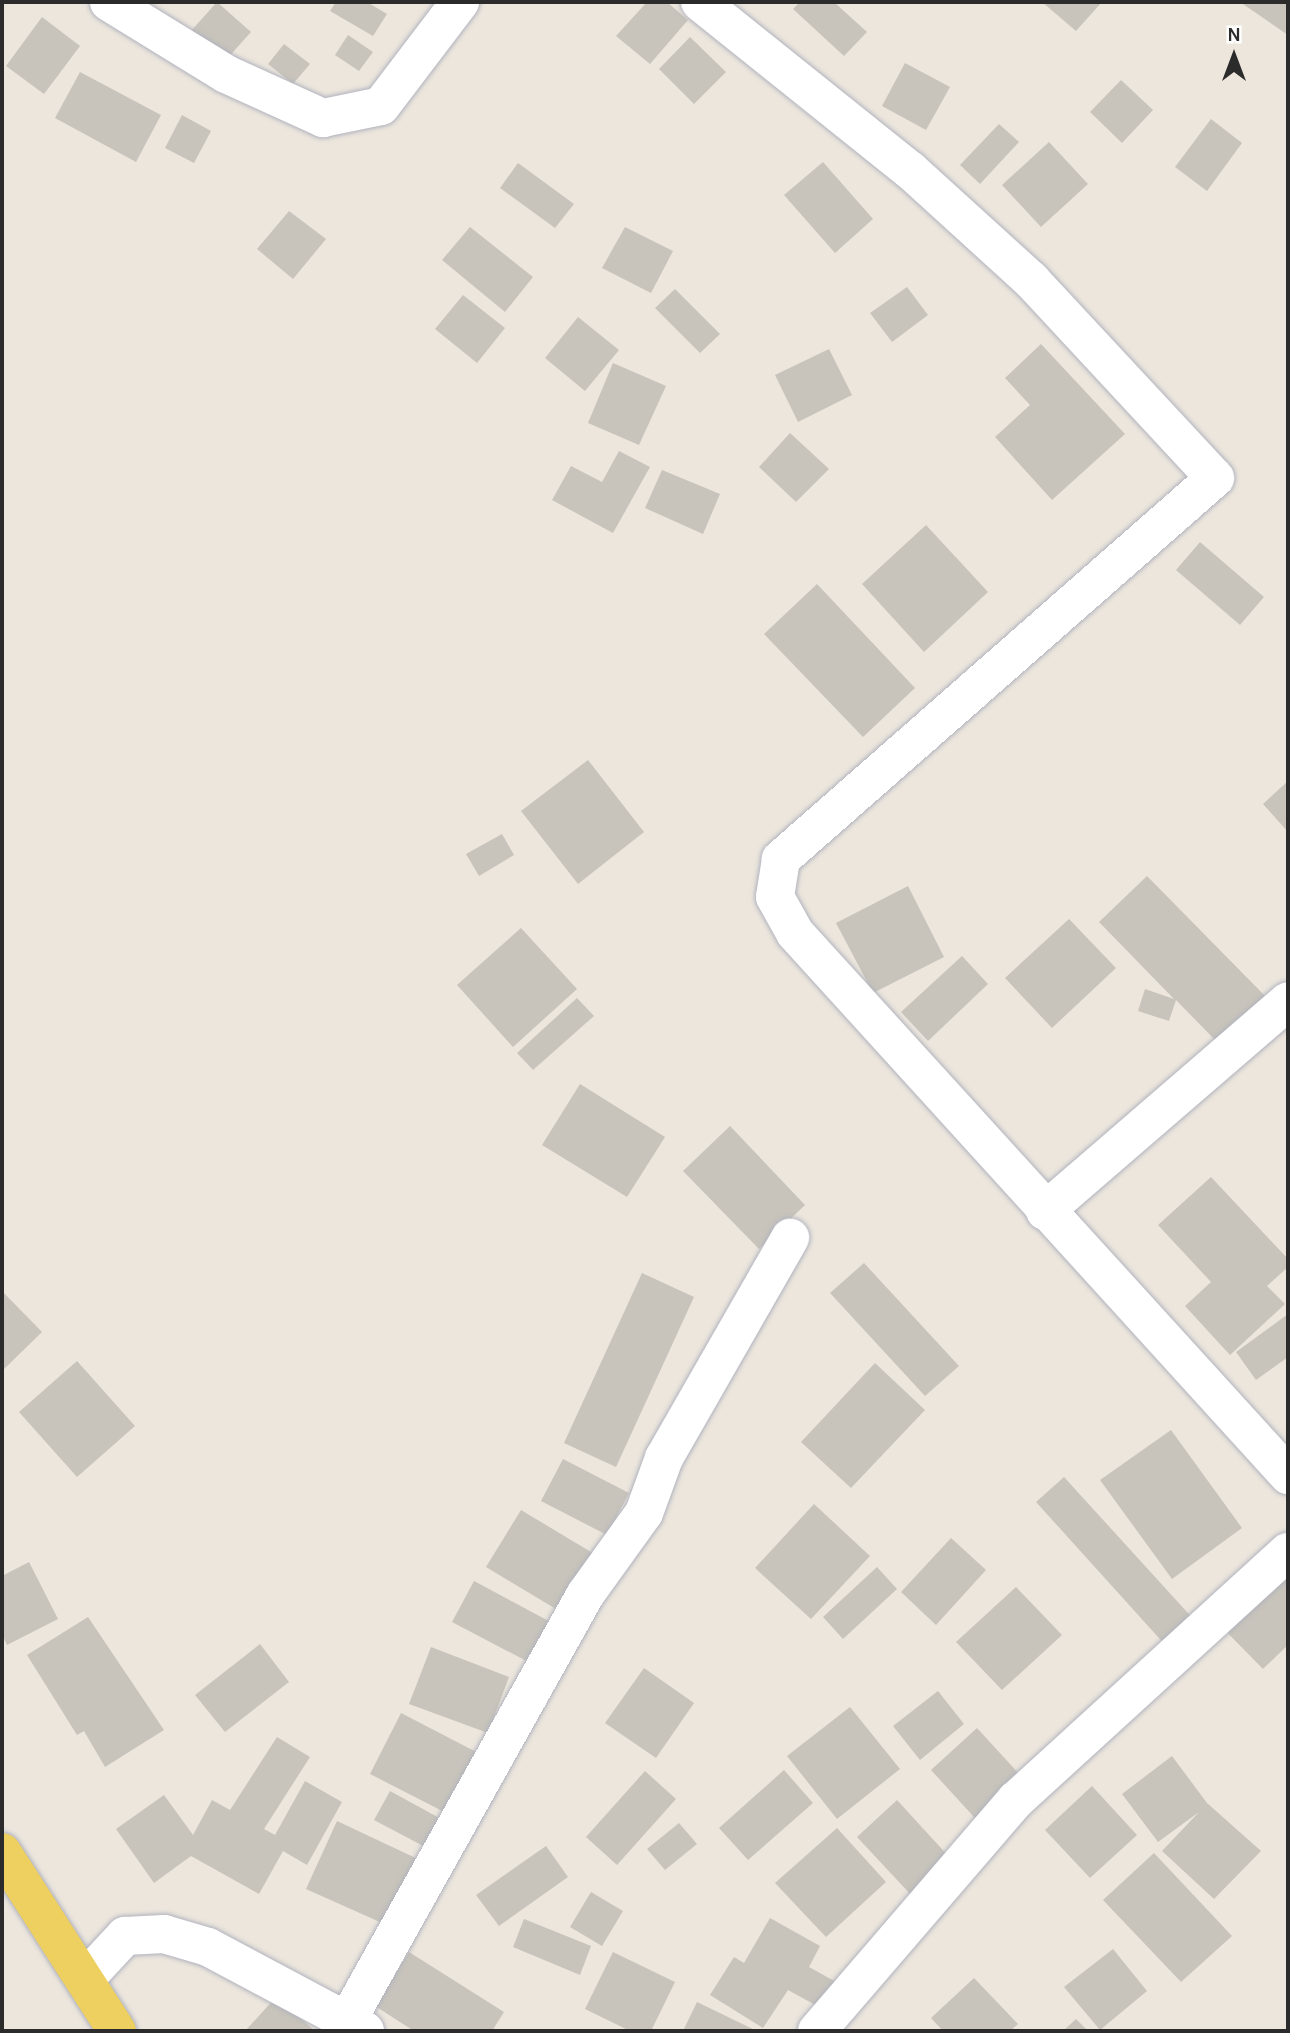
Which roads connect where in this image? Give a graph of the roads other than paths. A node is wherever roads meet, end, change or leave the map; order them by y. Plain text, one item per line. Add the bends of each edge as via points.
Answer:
1 (108, 2) edge
2 (460, 2) edge
3 (700, 2) edge
4 (1288, 1001) edge
5 (1045, 1211) junction
6 (790, 1238) dead end
7 (1288, 1475) edge
8 (1288, 1552) edge
9 (2, 1852) edge
10 (85, 1979) junction
11 (356, 2026) edge
12 (117, 2031) edge
13 (817, 2031) edge

1 - 2 street via 226,74 323,118 351,116 382,106
3 - 5 street via 910,170 1031,280 1215,478 1005,667 795,846 781,859 775,875 775,897 795,933
4 - 5 street
5 - 7 street
6 - 11 street via 664,1458 644,1513 585,1595
8 - 13 street via 1016,1800
9 - 10 main road
10 - 11 street via 125,1936 163,1934 208,1947
10 - 12 main road

